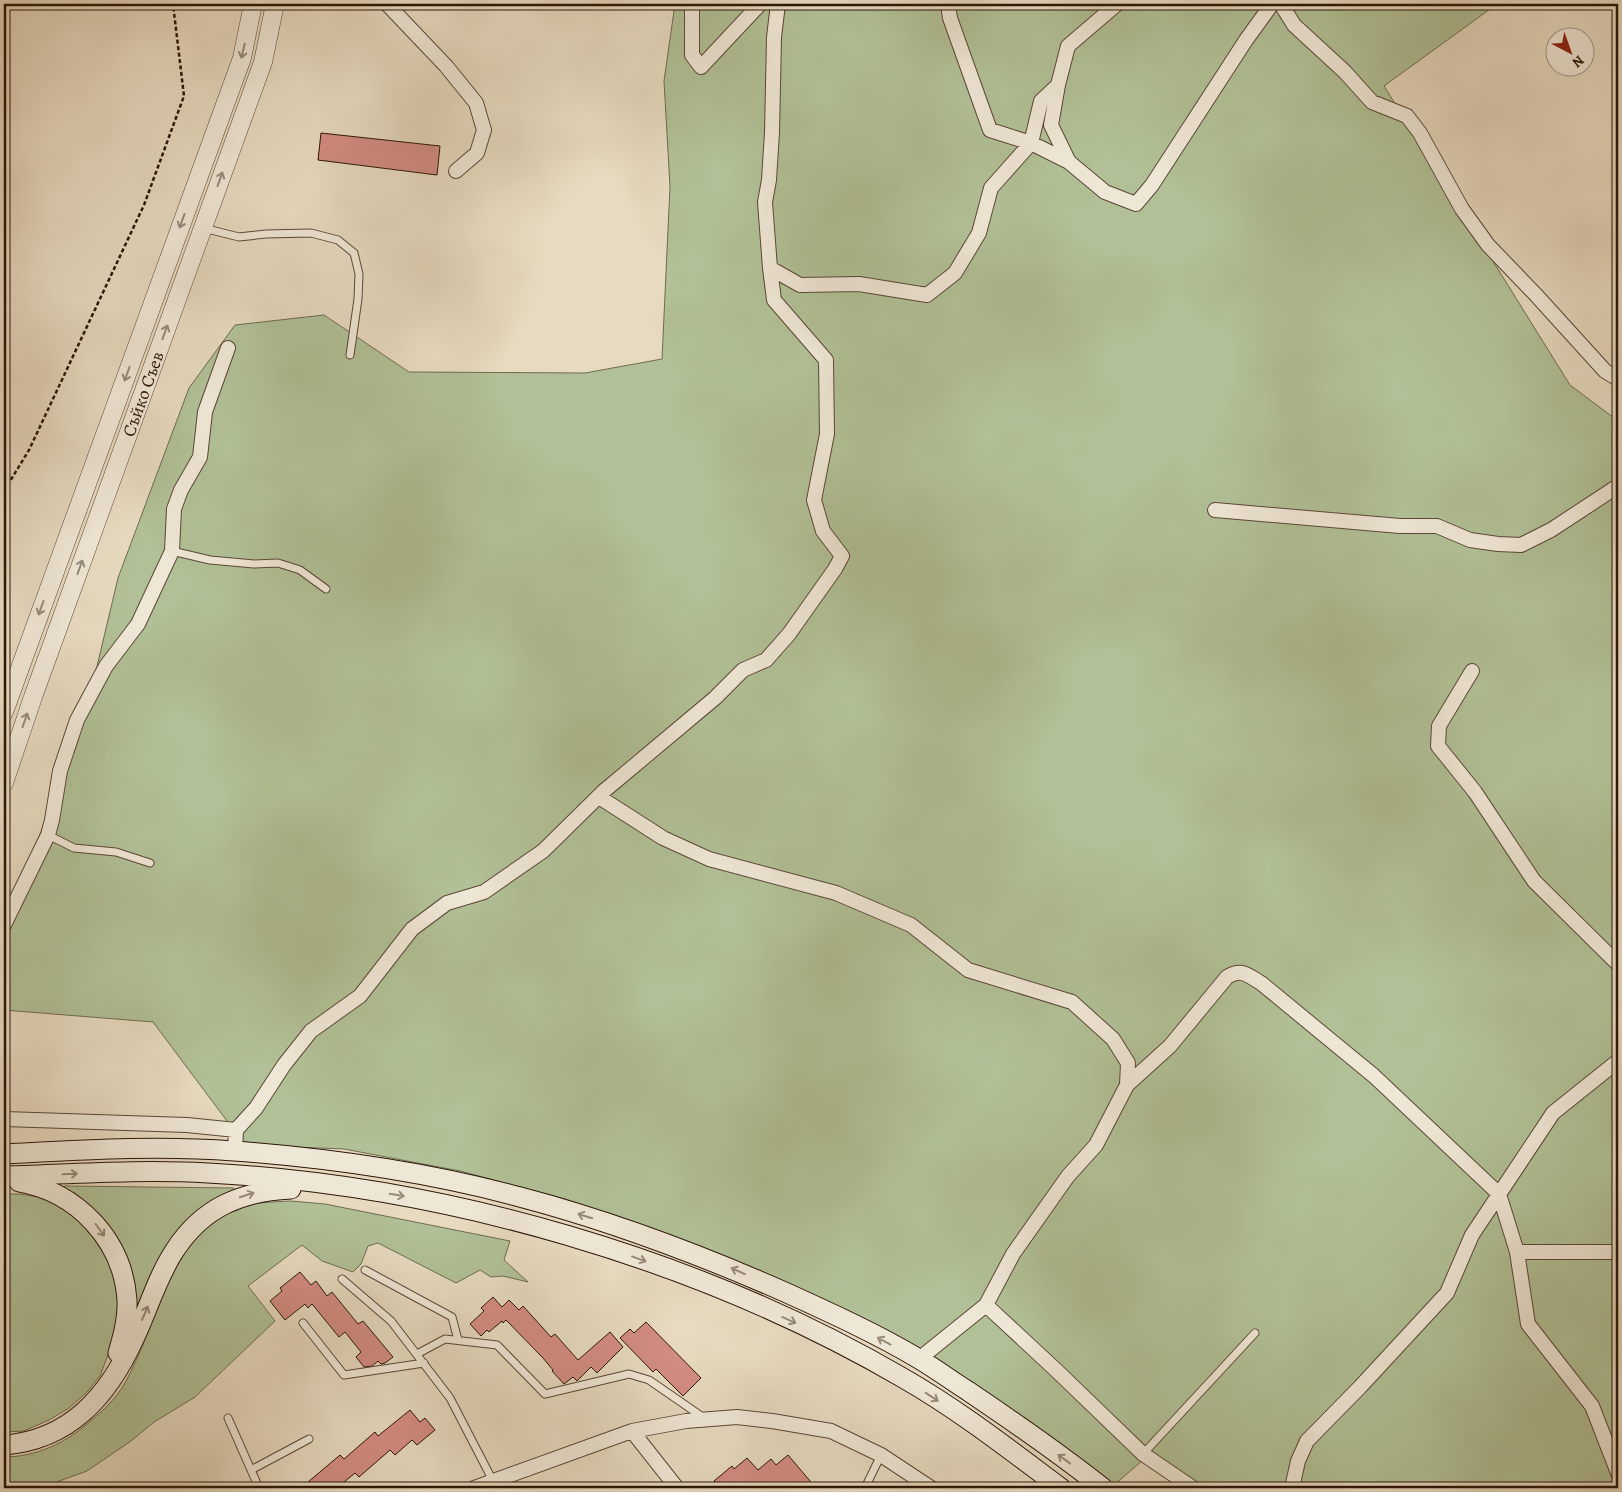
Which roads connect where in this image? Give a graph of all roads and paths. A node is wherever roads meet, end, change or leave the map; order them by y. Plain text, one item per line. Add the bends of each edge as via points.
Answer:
1 (174, 4) edge
2 (253, 4) edge
3 (276, 4) edge
4 (386, 4) edge
5 (692, 4) edge
6 (760, 4) edge
7 (778, 4) edge
8 (948, 4) edge
9 (1117, 4) edge
10 (1272, 4) edge
11 (1281, 4) edge
12 (1058, 85) junction
13 (1031, 143) junction
14 (1069, 162) junction
15 (456, 171) dead end
16 (203, 228) junction
17 (770, 268) junction
18 (228, 348) dead end
19 (350, 355) dead end
20 (1618, 379) edge
21 (1618, 486) edge
22 (4, 490) edge
23 (1215, 510) dead end
24 (172, 551) junction
25 (326, 589) dead end
26 (1472, 671) dead end
27 (4, 712) edge
28 (4, 783) edge
29 (598, 797) junction
30 (48, 835) junction
31 (150, 863) dead end
32 (4, 925) edge
33 (1618, 964) edge
34 (1618, 1062) edge
35 (1127, 1085) junction
36 (4, 1119) edge
37 (236, 1130) junction
38 (235, 1151) junction
39 (4, 1154) edge
40 (4, 1178) edge
41 (349, 1187) junction
42 (1499, 1194) junction
43 (1516, 1252) junction
44 (1618, 1252) edge
45 (365, 1270) dead end
46 (342, 1279) dead end
47 (986, 1306) junction
48 (303, 1322) dead end
49 (1255, 1333) dead end
50 (458, 1340) junction
51 (417, 1354) junction
52 (919, 1359) junction
53 (424, 1363) junction
54 (106, 1388) junction
55 (228, 1418) dead end
56 (706, 1419) junction
57 (632, 1431) junction
58 (309, 1439) dead end
59 (4, 1445) edge
60 (1143, 1454) junction
61 (881, 1455) junction
62 (251, 1470) junction
63 (1618, 1473) edge
64 (493, 1481) junction
65 (259, 1488) edge
66 (474, 1488) edge
67 (677, 1488) edge
68 (865, 1488) edge
69 (931, 1488) edge
70 (1062, 1488) edge
71 (1102, 1488) edge
72 (1193, 1488) edge
73 (1292, 1488) edge

1 - 22 path via 184,96 144,205 29,450
2 -> 27 street, Съйко Съев via 242,58
16 -> 3 street, Съйко Съев via 263,62
4 - 15 street via 446,66 476,103 484,130 482,138 477,153
5 - 6 street via 692,55 701,67
7 - 17 street via 774,37 772,143 765,202
8 - 13 street via 950,18 990,130
9 - 12 street via 1068,46
10 - 14 street via 1152,185 1136,204 1105,192
11 - 20 street via 1294,25 1372,102 1408,116 1462,209 1488,245 1605,371
12 - 13 street via 1041,100
12 - 14 street via 1051,125
13 - 14 street
13 - 17 street via 991,188 979,233 955,273 927,295 859,284 800,285
16 - 19 lane via 240,237 311,233 338,240 354,252 359,274
28 -> 16 street, Съйко Съев
17 - 29 street via 774,300 826,360 827,434 814,500 823,531 842,556 789,634 766,660 743,670 715,698
18 - 24 street via 205,412 200,457 174,508
21 - 23 street via 1551,530 1521,544 1470,540 1438,526 1400,526
24 - 25 lane via 210,560 278,563 300,570
24 - 30 street via 138,624 106,666 77,720 60,771
26 - 33 street via 1439,726 1438,746 1475,792 1534,881
29 - 35 street via 663,838 710,859 836,893 910,924 968,970 1072,1002 1113,1039 1128,1063
29 - 37 street via 543,851 484,892 447,903 412,929 360,996 311,1031 256,1108
30 - 31 lane via 74,848 116,852
30 - 32 street
34 - 42 street via 1553,1112
35 - 42 street via 1170,1046 1227,978 1243,972 1374,1076
35 - 47 street via 1096,1145 1068,1176 1013,1254
36 - 37 street via 187,1125
37 - 38 street
38 - 39 main road via 121,1148
52 -> 38 main road via 843,1319 730,1268 624,1228 511,1195 403,1172
40 -> 41 main road via 122,1172 208,1173
40 -> 54 main road via 44,1188 73,1203 101,1230 111,1247 125,1285 127,1310 122,1339
54 -> 41 main road via 134,1341 174,1250 212,1212 249,1194
41 -> 70 main road via 424,1200 512,1221 611,1249 716,1287 833,1339 906,1379 992,1436
42 - 43 street
42 - 73 street via 1472,1235 1447,1293 1307,1441
43 - 44 street
43 - 63 street via 1528,1324 1592,1406
45 - 50 lane via 452,1317
46 - 51 lane via 391,1321
47 - 52 street
47 - 60 street
48 - 53 lane via 344,1375
49 - 60 lane
50 - 51 lane via 445,1339
50 - 56 lane via 496,1344 545,1394 629,1374 649,1380
51 - 53 lane
71 -> 52 main road via 1005,1416
53 - 64 lane via 450,1398
54 - 59 main road via 88,1410 56,1432 23,1444
55 - 62 lane
56 - 57 street
56 - 61 street via 737,1417 831,1431
57 - 64 street
57 - 67 street
58 - 62 lane
60 - 72 street
61 - 68 lane
61 - 69 street
62 - 65 lane
64 - 66 street

